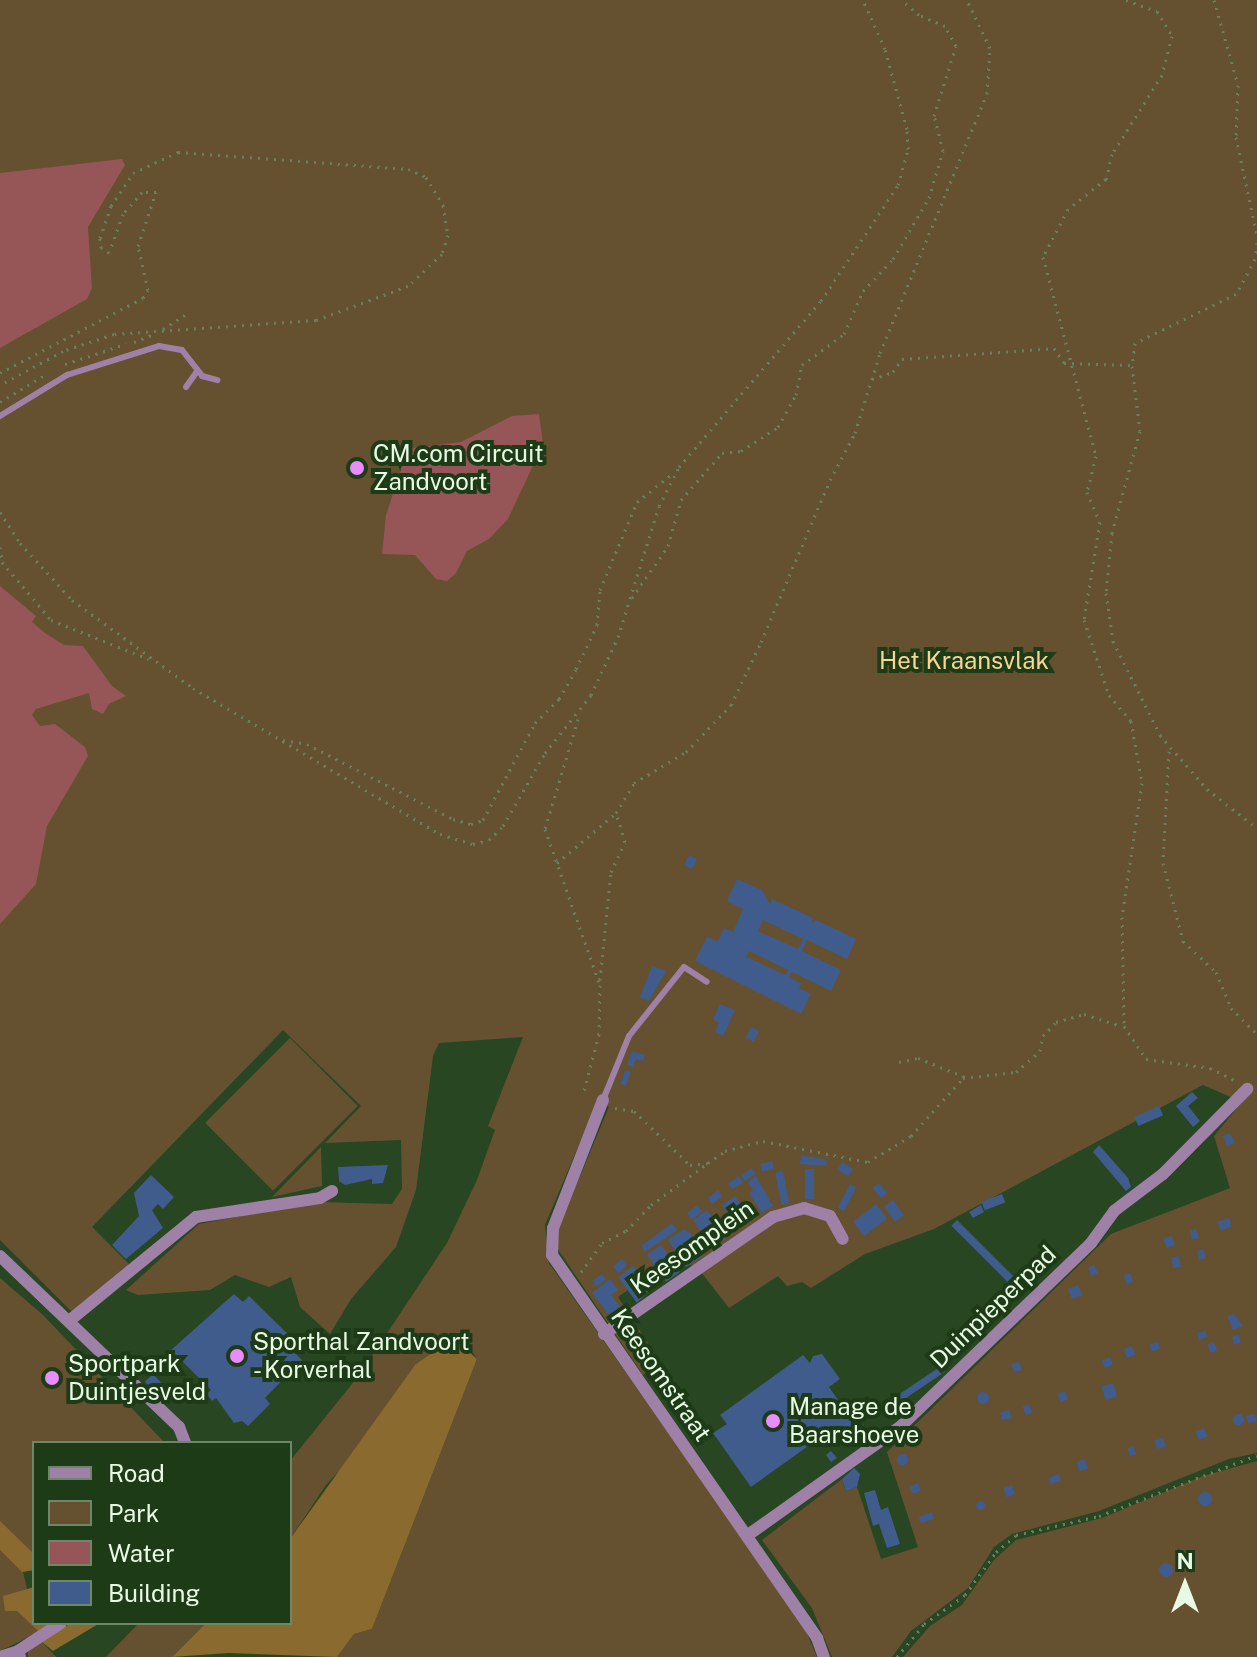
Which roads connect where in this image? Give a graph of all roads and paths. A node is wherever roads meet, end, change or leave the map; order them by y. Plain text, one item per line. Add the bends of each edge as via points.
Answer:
1 (863, 0) edge
2 (902, 0) edge
3 (967, 0) edge
4 (1126, 0) edge
5 (1214, 0) edge
6 (1257, 236) edge
7 (1257, 243) edge
8 (1075, 364) junction
9 (1132, 366) junction
10 (198, 370) junction
11 (0, 373) edge
12 (872, 379) junction
13 (217, 380) dead end
14 (0, 385) edge
15 (186, 387) dead end
16 (0, 416) edge
17 (676, 472) junction
18 (0, 512) edge
19 (0, 547) edge
20 (630, 601) junction
21 (155, 662) junction
22 (578, 717) junction
23 (279, 739) junction
24 (1169, 748) junction
25 (616, 813) junction
26 (1257, 828) edge
27 (557, 863) junction
28 (707, 982) dead end
29 (600, 985) junction
30 (1124, 1026) junction
31 (1257, 1034) edge
32 (899, 1062) dead end
33 (965, 1077) junction
34 (1248, 1088) joint
35 (584, 1091) dead end
36 (607, 1104) junction
37 (708, 1163) junction
38 (332, 1191) dead end
39 (843, 1239) dead end
40 (0, 1256) edge
41 (578, 1279) dead end
42 (69, 1321) junction
43 (604, 1334) junction
44 (184, 1441) edge
45 (1257, 1455) edge
46 (748, 1535) junction
47 (58, 1625) edge
48 (19, 1654) edge
49 (0, 1657) edge
50 (824, 1657) edge
51 (897, 1657) edge

1 - 17 path via 885,49 907,129 908,149 898,185 821,301 761,375 713,422
2 - 20 path via 919,15 945,26 956,46 934,116 943,151 929,198 893,259 863,291 844,334 802,365 796,395 778,427 741,451 722,453 681,500 668,546
3 - 12 path via 990,48 987,94
4 - 8 path via 1157,11 1172,36 1162,75 1112,154 1106,179 1068,209 1043,257
5 - 6 path via 1238,85 1236,137
7 - 9 path via 1255,259 1236,294 1148,333 1135,343
8 - 9 path via 1121,361
8 - 12 path via 1064,363 1054,348 902,359 893,372
8 - 30 path via 1096,456 1087,492 1100,522 1084,620 1109,695 1131,721 1142,783 1122,917
9 - 24 path via 1140,431 1112,533 1107,604 1113,641
10 - 13 lane via 206,379
10 - 15 lane
10 - 16 lane via 182,350 147,349 67,375
11 - 14 path via 143,298 148,290 138,246 156,192 142,192 123,214 109,253 101,248 100,238 111,206 133,173 178,152 408,169 426,177 443,205 448,235 442,254 408,286 316,320 114,334 63,351
12 - 25 path via 855,433 731,705 686,752 634,783
17 - 20 path via 659,506
17 - 23 path via 637,502 600,590 592,636 559,699 535,723 483,820 462,823 307,744
18 - 21 path via 20,543 72,600
19 - 21 path via 2,562 51,620
20 - 22 path
21 - 23 path
22 - 23 path via 545,753 503,826 489,840 473,844 440,834
22 - 27 path via 545,829
24 - 26 path via 1207,789
24 - 31 path via 1163,863 1183,941 1216,972 1231,1008
25 - 27 path
25 - 29 path via 625,842 611,872
27 - 29 path
28 - 36 lane via 684,967 629,1036
29 - 35 path via 599,1034
30 - 33 path via 1084,1014 1064,1020 1043,1036 1040,1051 1016,1072
30 - 34 path via 1146,1059 1210,1068
32 - 33 path via 918,1058
33 - 37 path via 911,1136 874,1161 763,1141 725,1151
34 - 46 street, Duinpieperpad via 1163,1174 1114,1211 1091,1243 900,1427
36 - 37 path via 634,1111 685,1164
36 - 43 street, Keesomstraat via 553,1228 551,1247
37 - 41 path via 651,1205 626,1231 602,1243
38 - 42 street via 320,1198 196,1217
39 - 43 street, Keesomplein via 830,1216 804,1208 773,1217
40 - 42 street
42 - 44 street via 179,1427
43 - 46 street, Keesomstraat
45 - 51 path via 1099,1516 1016,1535 996,1552 965,1595 924,1624
46 - 50 street, Keesomstraat via 817,1638
47 - 48 street
48 - 49 street

